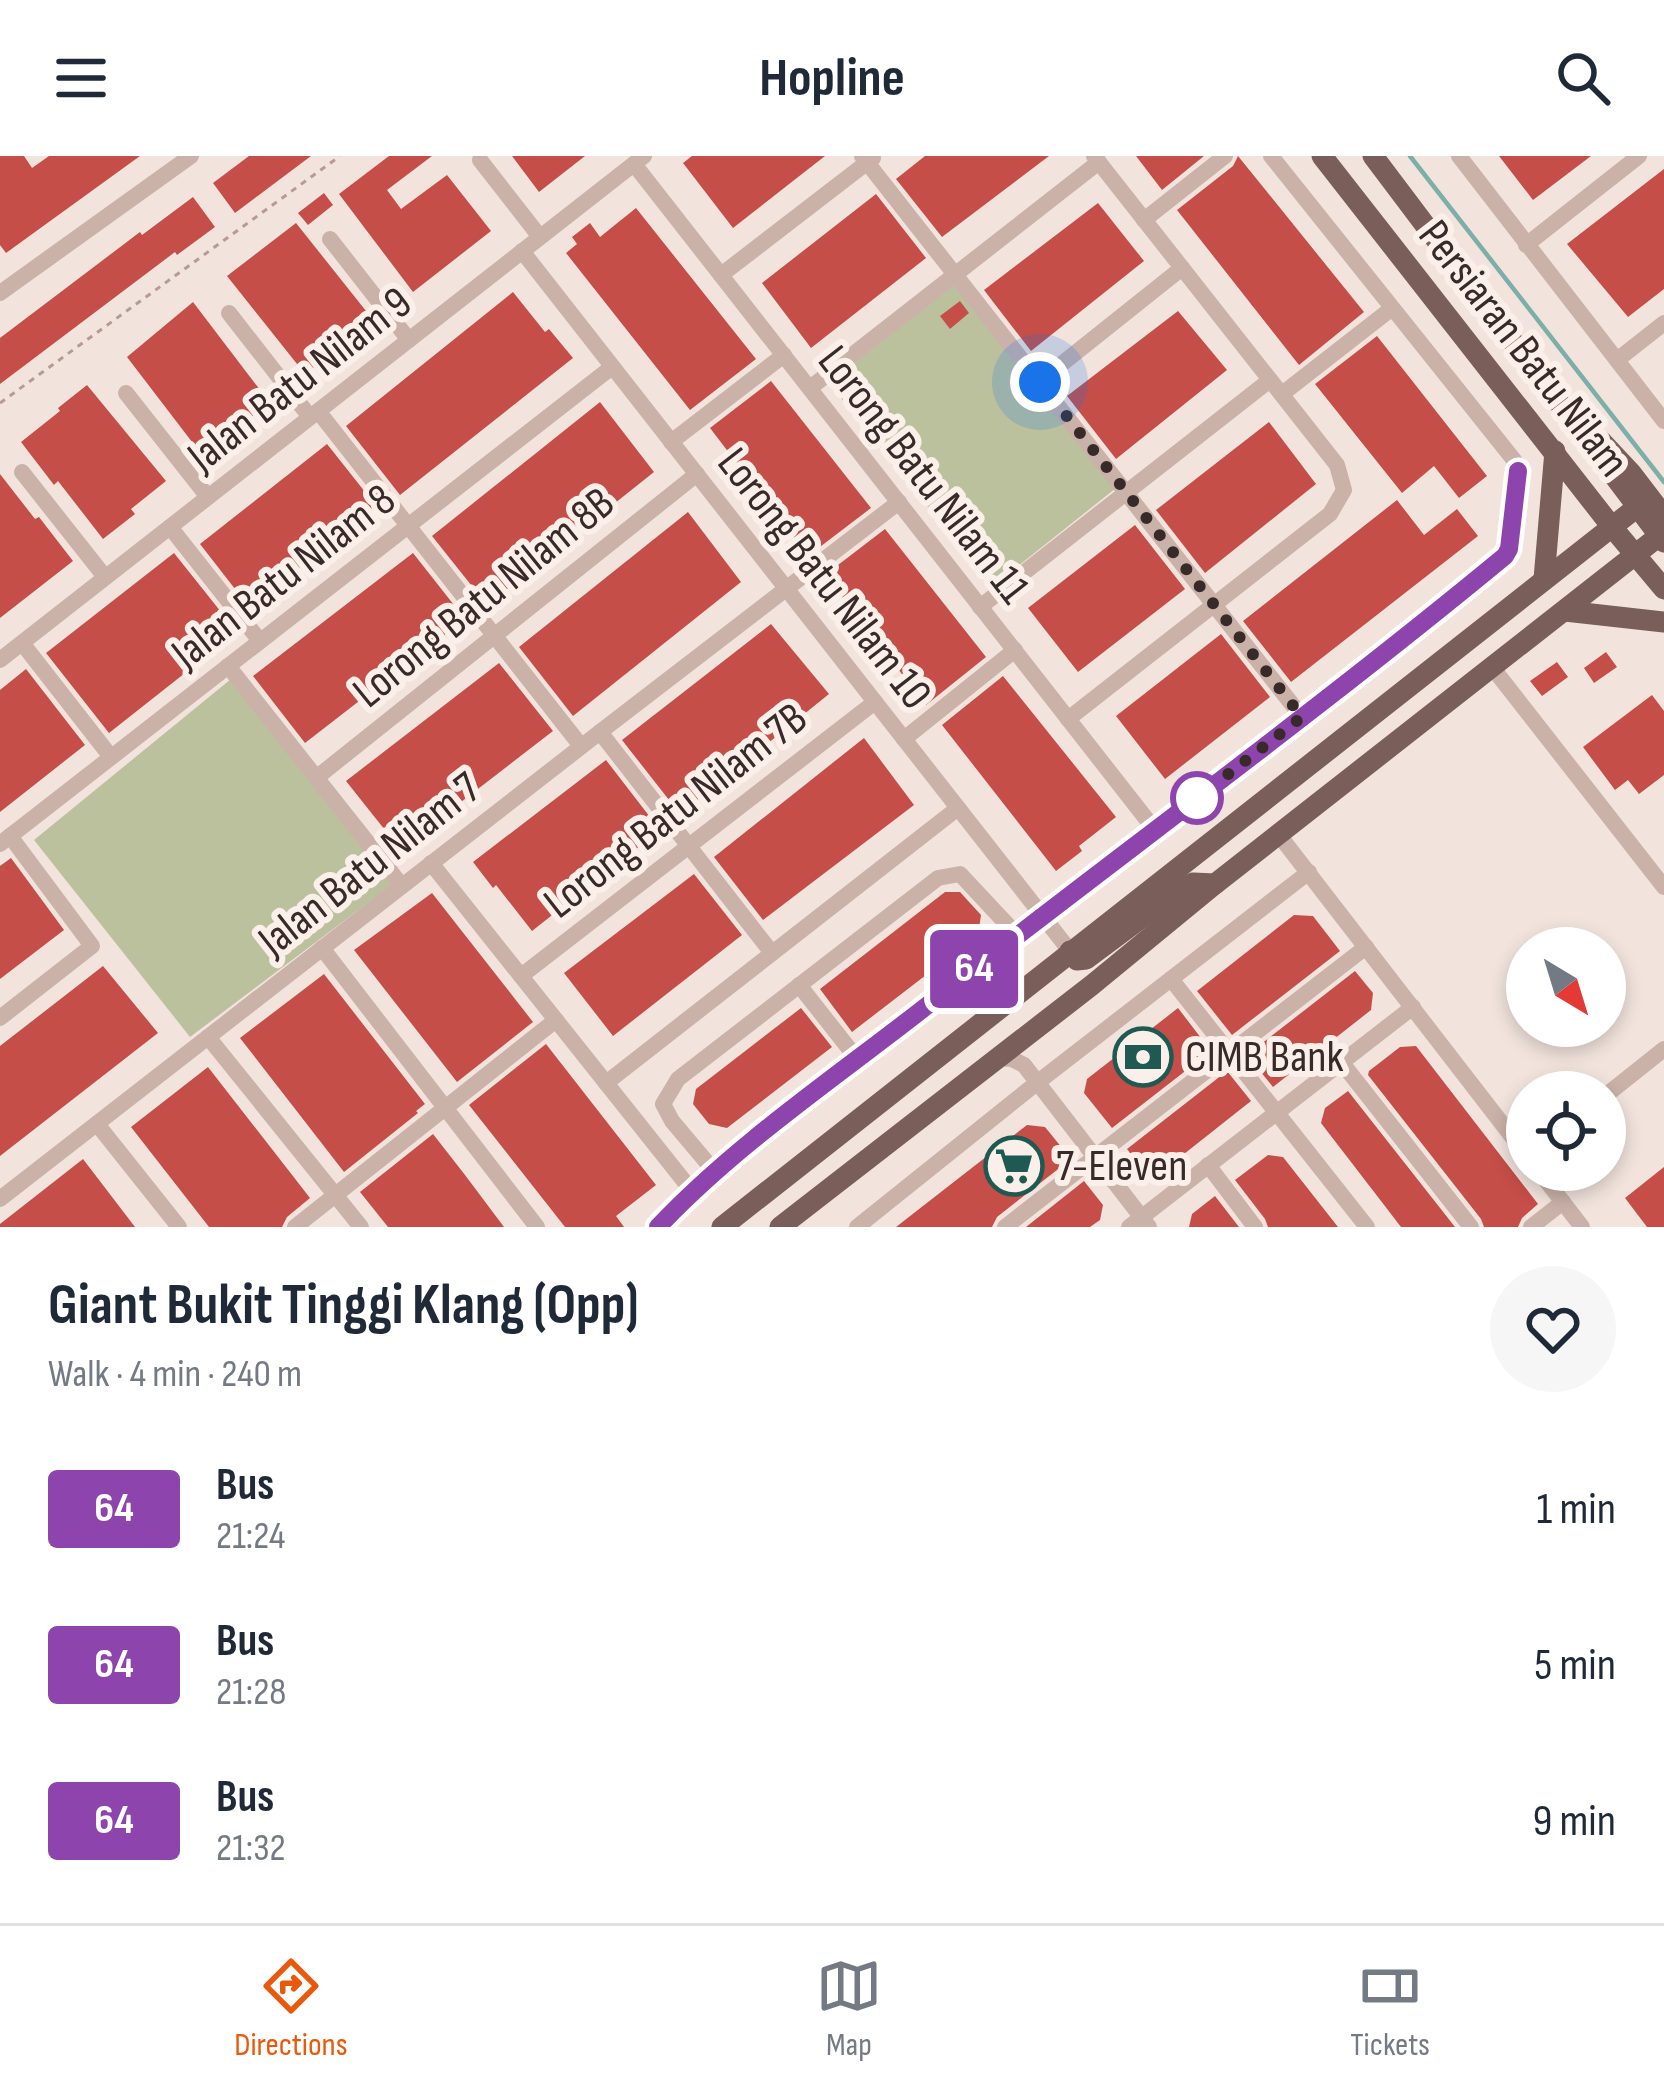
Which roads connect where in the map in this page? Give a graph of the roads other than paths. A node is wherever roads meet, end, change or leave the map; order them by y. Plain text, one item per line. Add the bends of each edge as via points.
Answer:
1 (191, 156) edge
2 (1225, 156) edge
3 (1271, 156) edge
4 (1322, 156) edge
5 (1373, 156) edge
6 (1460, 156) edge
7 (1639, 156) edge
8 (868, 158) edge
9 (1096, 159) edge
10 (480, 160) dead end
11 (639, 160) edge
12 (1144, 220) junction
13 (540, 237) junction
14 (330, 239) dead end
15 (1526, 245) junction
16 (522, 251) junction
17 (1182, 268) junction
18 (955, 274) junction
19 (721, 275) junction
20 (0, 293) edge
21 (1391, 309) junction
22 (229, 314) dead end
23 (1664, 322) edge
24 (409, 340) junction
25 (784, 355) junction
26 (1617, 359) junction
27 (613, 367) junction
28 (1531, 367) junction
29 (1040, 382) junction
30 (1276, 387) junction
31 (810, 388) junction
32 (126, 393) dead end
33 (314, 414) junction
34 (1664, 422) edge
35 (671, 442) junction
36 (1555, 451) junction
37 (22, 472) dead end
38 (697, 475) junction
39 (1126, 492) junction
40 (208, 497) junction
41 (899, 502) junction
42 (1636, 508) junction
43 (408, 526) junction
44 (170, 527) junction
45 (1612, 527) junction
46 (1663, 531) edge
47 (1635, 556) junction
48 (105, 578) junction
49 (1544, 579) junction
50 (785, 588) junction
51 (1664, 589) edge
52 (1214, 605) junction
53 (980, 607) junction
54 (1564, 611) junction
55 (1664, 622) edge
56 (494, 636) junction
57 (260, 641) junction
58 (22, 643) junction
59 (1015, 650) junction
60 (0, 659) edge
61 (228, 666) junction
62 (1492, 667) junction
63 (874, 702) junction
64 (1302, 717) junction
65 (1068, 719) junction
66 (600, 732) junction
67 (904, 739) junction
68 (581, 746) junction
69 (111, 757) junction
70 (316, 778) junction
71 (958, 808) junction
72 (1155, 830) junction
73 (1280, 835) junction
74 (5, 840) edge
75 (689, 846) junction
76 (431, 863) junction
77 (1310, 872) junction
78 (1215, 884) junction
79 (402, 886) junction
80 (1664, 887) edge
81 (1042, 916) junction
82 (1017, 935) junction
83 (1366, 946) junction
84 (322, 948) junction
85 (1070, 952) junction
86 (772, 953) junction
87 (521, 976) junction
88 (1171, 979) junction
89 (799, 985) junction
90 (1413, 1007) junction
91 (0, 1018) edge
92 (556, 1020) junction
93 (208, 1037) junction
94 (1664, 1049) edge
95 (1230, 1053) junction
96 (996, 1058) junction
97 (858, 1060) junction
98 (1342, 1064) junction
99 (1626, 1079) edge
100 (1038, 1082) junction
101 (606, 1083) junction
102 (446, 1107) junction
103 (1275, 1114) junction
104 (97, 1124) junction
105 (1506, 1129) edge
106 (1095, 1157) junction
107 (1208, 1166) junction
108 (715, 1172) junction
109 (692, 1191) junction
110 (1554, 1191) edge
111 (335, 1195) junction
112 (0, 1199) edge
113 (1563, 1202) junction
114 (1140, 1224) edge
115 (179, 1227) edge
116 (295, 1227) edge
117 (361, 1227) edge
118 (537, 1227) edge
119 (658, 1227) edge
120 (722, 1227) edge
121 (780, 1227) edge
122 (857, 1227) edge
123 (1005, 1227) edge
124 (1255, 1227) edge
125 (1367, 1227) edge
126 (1471, 1227) edge
127 (1531, 1227) edge
128 (1582, 1227) edge

1 - 20 street
2 - 12 street
3 - 21 street
4 - 36 main road, Persiaran Batu Nilam
5 - 28 main road, Persiaran Batu Nilam
6 - 15 street
7 - 15 street
8 - 18 street
8 - 19 street
9 - 12 street
9 - 18 street
10 - 13 street
11 - 13 street, Jalan Batu Nilam 9
11 - 19 street, Lorong Batu Nilam 11
12 - 17 street
13 - 16 street, Jalan Batu Nilam 9
14 - 24 street
15 - 26 street
16 - 24 street, Jalan Batu Nilam 9
16 - 27 street, Lorong Batu Nilam 10
17 - 29 street
17 - 30 street
18 - 29 street
18 - 31 street
19 - 25 street, Lorong Batu Nilam 11
21 - 30 street
21 - 64 street via 1514,460 1509,549
22 - 33 street
23 - 26 street
24 - 33 street, Jalan Batu Nilam 9
25 - 31 street, Lorong Batu Nilam 11
25 - 35 street
26 - 34 street
27 - 35 street, Lorong Batu Nilam 10
27 - 43 street, Jalan Batu Nilam 8
28 - 42 main road, Persiaran Batu Nilam
28 - 46 main road, Persiaran Batu Nilam via 1630,473
29 - 39 street
30 - 39 street
30 - 52 street via 1337,465 1344,490 1330,514
31 - 41 street, Lorong Batu Nilam 11
32 - 40 street
33 - 40 street, Jalan Batu Nilam 9
33 - 43 street
35 - 38 street, Lorong Batu Nilam 10
36 - 45 main road, Persiaran Batu Nilam
36 - 49 main road
37 - 48 street
38 - 50 street, Lorong Batu Nilam 10
38 - 56 street, Lorong Batu Nilam 8B
39 - 52 street
39 - 53 street
40 - 44 street, Jalan Batu Nilam 9
41 - 50 street, Jalan Batu Nilam 7
41 - 53 street, Lorong Batu Nilam 11
42 - 45 main road
42 - 46 main road, Persiaran Batu Nilam
43 - 56 street
43 - 57 street, Jalan Batu Nilam 8
44 - 48 street, Jalan Batu Nilam 9
44 - 57 street
45 - 47 main road, Persiaran Batu Nilam
45 - 49 main road
46 - 47 main road
47 - 51 main road, Persiaran Batu Nilam
47 - 54 main road
48 - 58 street, Jalan Batu Nilam 9
49 - 85 main road
50 - 63 street, Lorong Batu Nilam 10
50 - 66 street, Jalan Batu Nilam 7
52 - 64 street
52 - 65 street
53 - 59 street, Lorong Batu Nilam 11
54 - 55 main road
54 - 62 main road
56 - 68 street
56 - 70 street, Lorong Batu Nilam 8B
57 - 61 street, Jalan Batu Nilam 8
58 - 60 street, Jalan Batu Nilam 9
58 - 69 street
59 - 65 street, Lorong Batu Nilam 11
59 - 67 street
61 - 69 street, Jalan Batu Nilam 8
61 - 70 street
62 - 73 main road
62 - 80 street
63 - 67 street, Lorong Batu Nilam 10
63 - 75 street, Lorong Batu Nilam 7B
64 - 72 street
65 - 72 street, Lorong Batu Nilam 11
66 - 68 street, Jalan Batu Nilam 7
66 - 75 street
67 - 71 street, Lorong Batu Nilam 10
68 - 76 street, Jalan Batu Nilam 7
69 - 74 street, Jalan Batu Nilam 8
70 - 79 street
71 - 81 street, Lorong Batu Nilam 10
71 - 86 street
72 - 81 street
73 - 77 street
73 - 78 main road
74 - 91 street via 92,946
75 - 86 street
75 - 87 street, Lorong Batu Nilam 7B
76 - 79 street, Jalan Batu Nilam 7
76 - 87 street
77 - 83 street
77 - 88 street
78 - 85 main road via 1193,883 1172,895 1086,959
78 - 96 main road
79 - 84 street, Jalan Batu Nilam 7
81 - 82 street
81 - 85 street, Lorong Batu Nilam 10
82 - 89 street via 960,874 938,878
82 - 97 street
83 - 90 street
83 - 95 street
84 - 93 street, Jalan Batu Nilam 7
84 - 102 street
85 - 120 main road
86 - 101 street
87 - 92 street
88 - 95 street
88 - 100 street
89 - 97 street
89 - 108 street via 678,1079 663,1104
90 - 98 street
90 - 105 street
92 - 101 street
92 - 102 street
93 - 104 street, Jalan Batu Nilam 7
93 - 111 street
94 - 99 street
95 - 103 street
95 - 106 street
96 - 100 street via 1024,1064
96 - 121 main road
97 - 108 street
98 - 103 street
98 - 126 street
100 - 106 street
100 - 122 street
101 - 109 street
102 - 111 street
102 - 118 street
103 - 107 street
103 - 125 street
104 - 112 street, Jalan Batu Nilam 7
104 - 115 street
106 - 114 street
106 - 123 street
107 - 114 street
107 - 124 street
108 - 109 street
109 - 119 street
110 - 113 street
111 - 116 street
111 - 117 street
113 - 127 street
113 - 128 street

